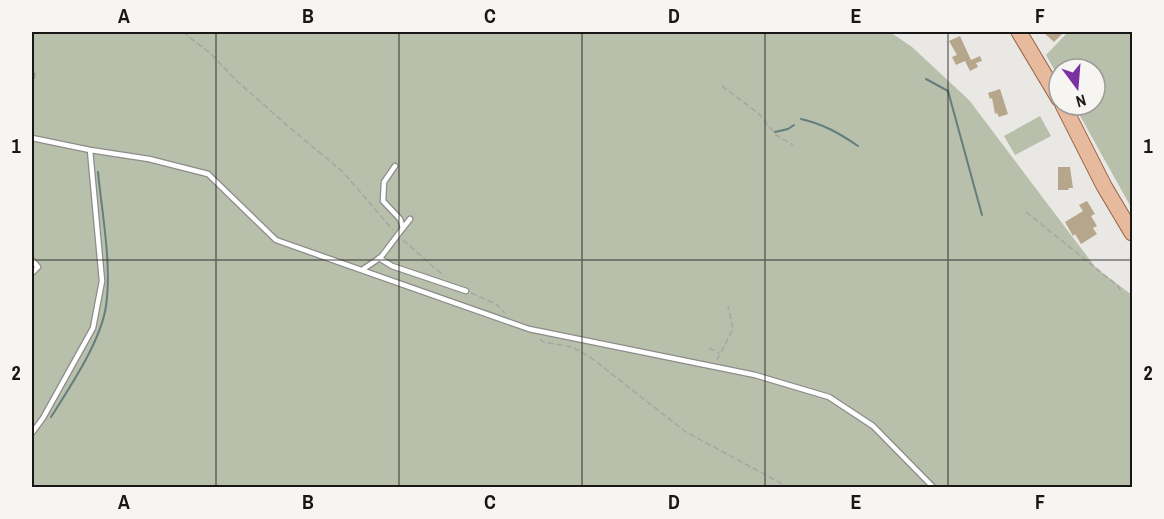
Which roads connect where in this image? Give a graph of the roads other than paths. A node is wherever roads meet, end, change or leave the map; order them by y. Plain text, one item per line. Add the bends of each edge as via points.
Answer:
1 (1019, 32) edge
2 (1047, 79) edge
3 (1069, 117) edge
4 (32, 138) edge
5 (90, 150) junction
6 (395, 166) dead end
7 (411, 219) dead end
8 (403, 228) junction
9 (1132, 233) edge
10 (379, 258) junction
11 (32, 260) edge
12 (362, 270) junction
13 (32, 273) edge
14 (466, 291) road end
15 (32, 433) edge
16 (934, 488) edge

1 - 2 main road
3 - 9 main road
4 - 5 lane
5 - 12 lane via 208,174 276,240
5 - 15 lane via 102,281 93,328
6 - 8 lane via 384,182 383,201
7 - 8 lane
8 - 10 lane
10 - 12 lane
10 - 14 lane
11 - 13 lane via 38,267
12 - 16 lane via 529,329 754,375 829,397 873,426

